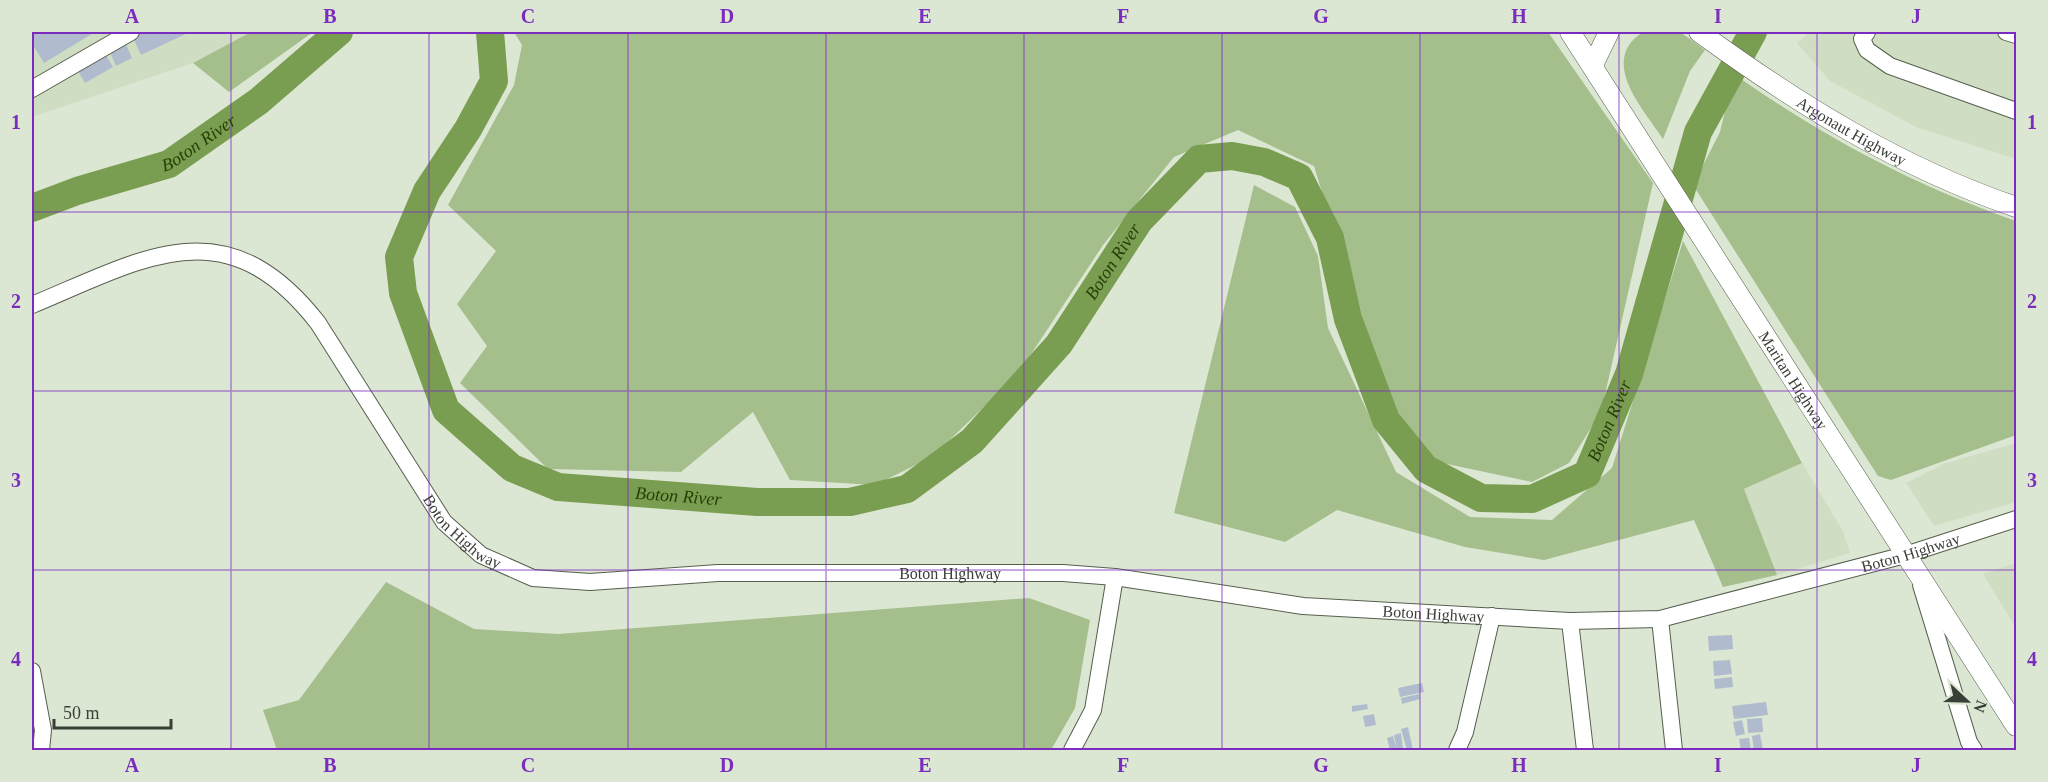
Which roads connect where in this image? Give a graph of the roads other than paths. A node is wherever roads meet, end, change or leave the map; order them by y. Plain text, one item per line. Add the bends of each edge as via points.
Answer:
1 (131, 32) edge
2 (1571, 32) edge
3 (1609, 32) edge
4 (1699, 32) edge
5 (1867, 32) edge
6 (2006, 32) edge
7 (2016, 35) edge
8 (1593, 65) junction
9 (32, 89) edge
10 (2016, 111) edge
11 (2016, 207) edge
12 (32, 305) edge
13 (2016, 519) edge
14 (1905, 555) junction
15 (1918, 576) junction
16 (1115, 577) junction
17 (1492, 616) junction
18 (1660, 619) junction
19 (1570, 621) junction
20 (32, 671) edge
21 (2016, 726) edge
22 (1967, 748) edge
23 (41, 750) edge
24 (1072, 750) edge
25 (1457, 750) edge
26 (1585, 750) edge
27 (1674, 750) edge

1 - 9 street
2 - 8 main road, Maritan Highway
3 - 8 main road
4 - 11 main road, Argonaut Highway via 1815,113 1933,175
5 - 10 street via 1862,39 1868,50 1890,66
6 - 7 street
8 - 14 main road, Maritan Highway
12 - 16 street, Boton Highway via 164,255 214,251 260,267 298,297 318,323 444,522 481,555 533,578 590,582 718,573 1052,573
13 - 14 street, Boton Highway
14 - 15 main road, Maritan Highway
14 - 18 street, Boton Highway
15 - 21 main road, Maritan Highway
15 - 22 street
16 - 17 street, Boton Highway via 1303,606
16 - 24 street via 1093,710
17 - 19 street, Boton Highway
17 - 25 street via 1465,732
18 - 19 street, Boton Highway
18 - 27 street
19 - 26 street
20 - 23 street via 43,730

